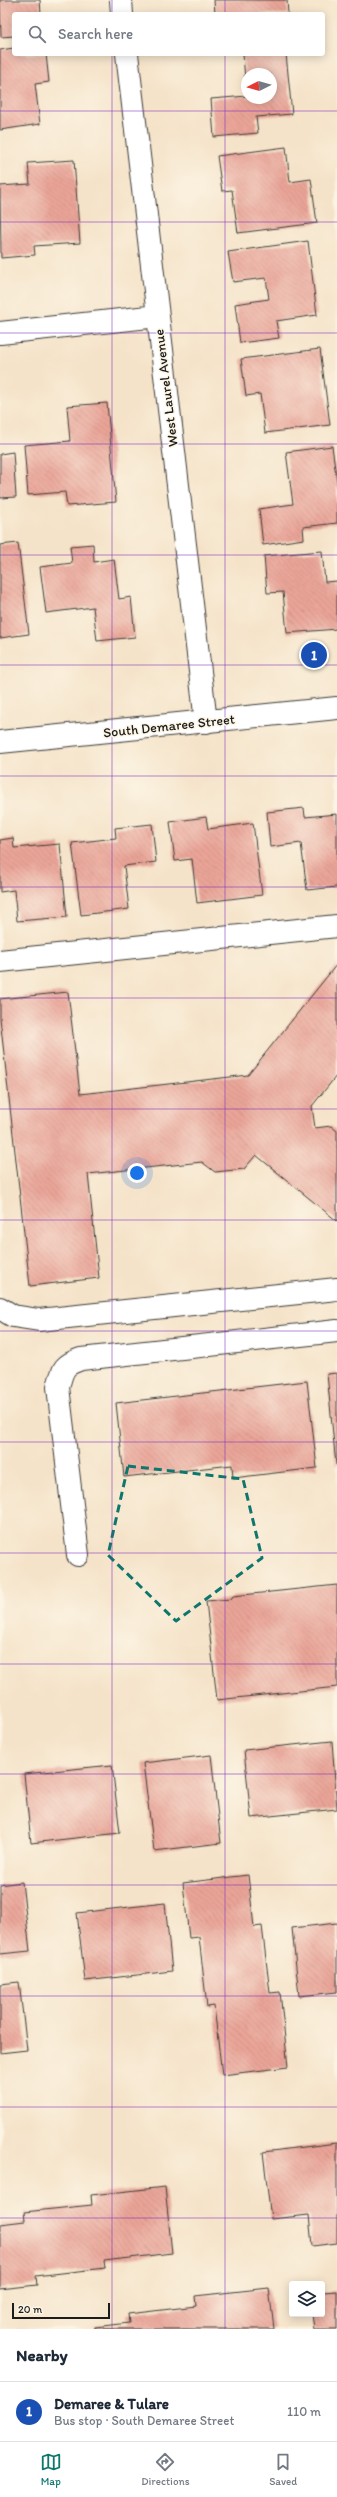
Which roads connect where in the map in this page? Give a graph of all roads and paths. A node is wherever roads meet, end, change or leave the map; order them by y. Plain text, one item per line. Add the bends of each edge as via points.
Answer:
1 (121, 0) edge
2 (122, 12) edge
3 (127, 56) edge
4 (158, 316) junction
5 (0, 333) edge
6 (337, 708) edge
7 (206, 722) junction
8 (0, 742) edge
9 (337, 926) edge
10 (0, 961) edge
11 (337, 1289) edge
12 (0, 1308) edge
13 (337, 1331) edge
14 (78, 1555) dead end

1 - 2 street
3 - 4 street, West Laurel Avenue
4 - 5 street
4 - 7 street, West Laurel Avenue
6 - 7 street, South Demaree Street
7 - 8 street, South Demaree Street
9 - 10 street
11 - 12 street via 39,1320 13,1316
13 - 14 street via 81,1359 68,1363 58,1386

